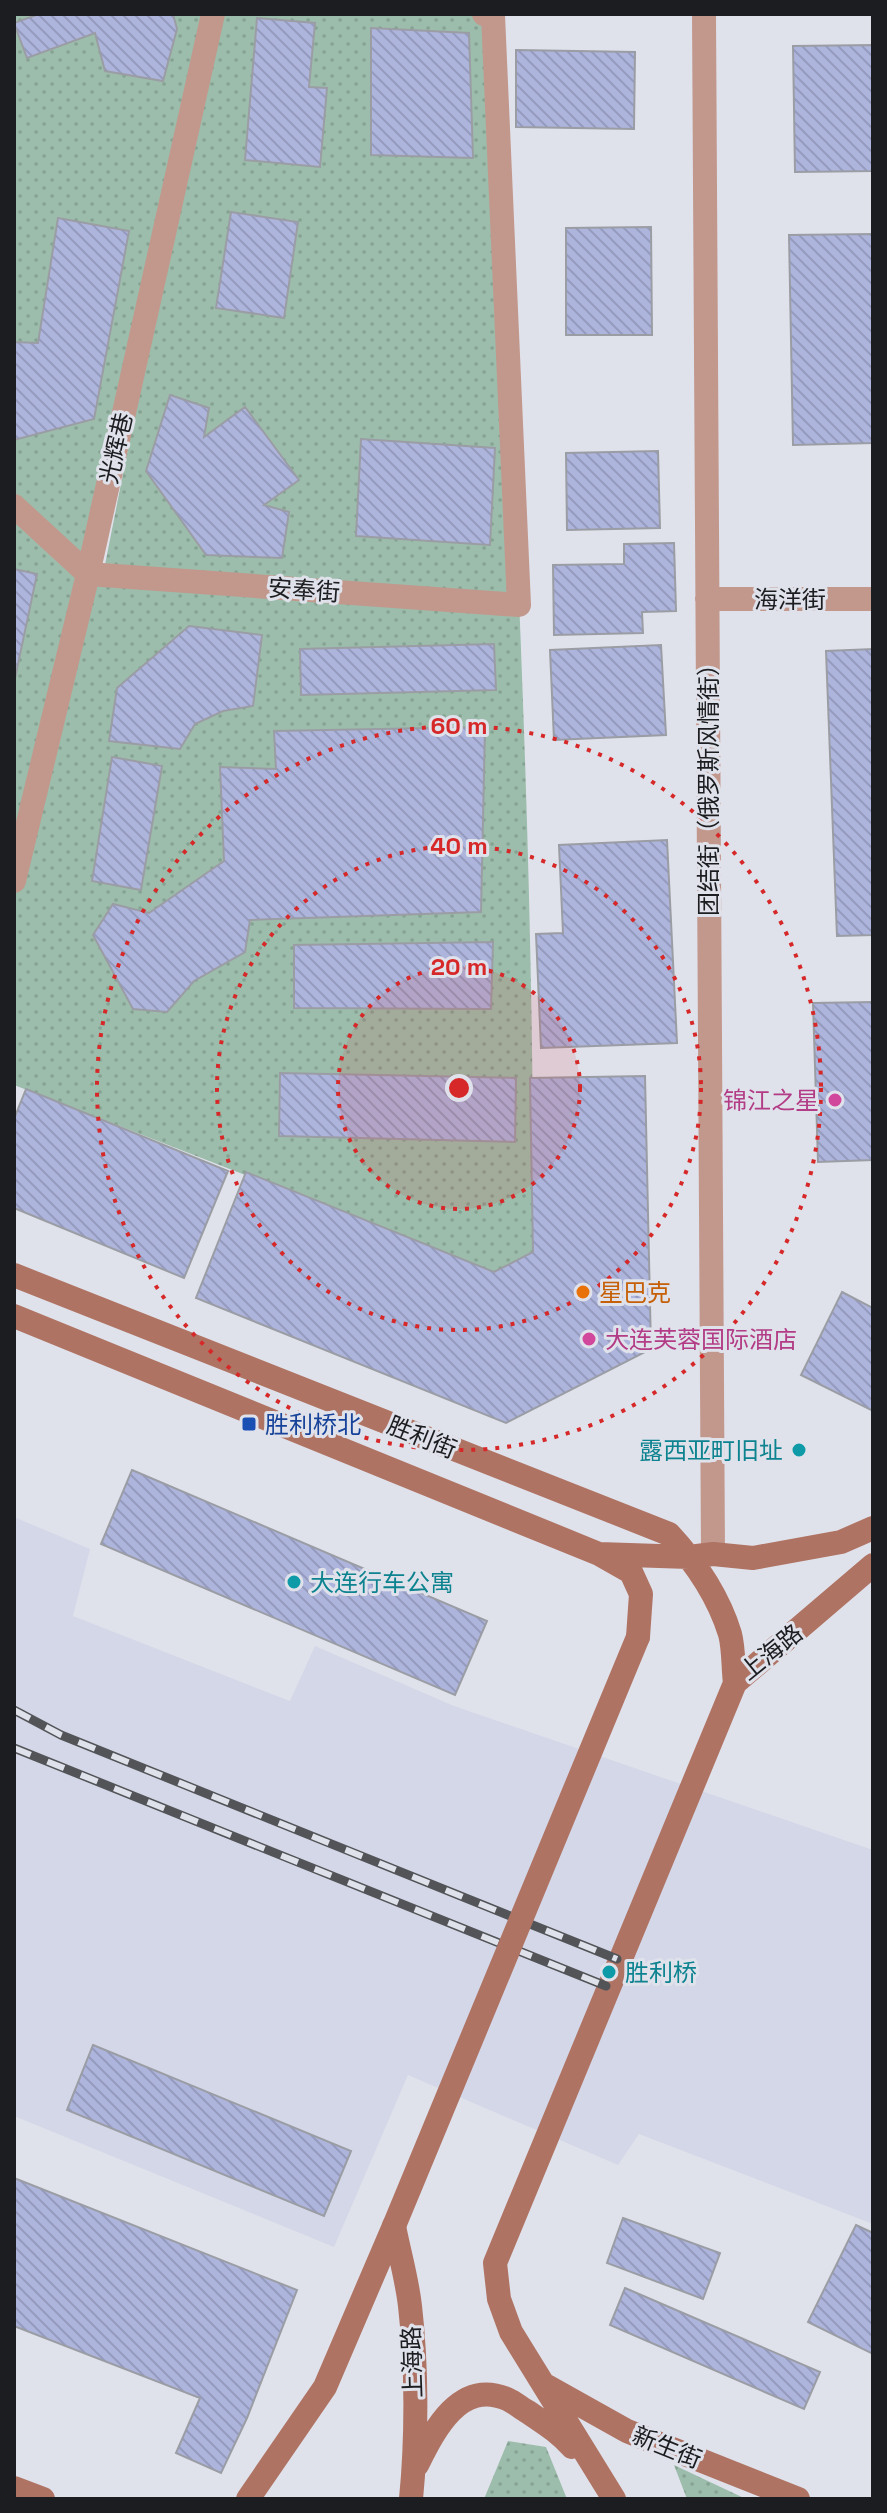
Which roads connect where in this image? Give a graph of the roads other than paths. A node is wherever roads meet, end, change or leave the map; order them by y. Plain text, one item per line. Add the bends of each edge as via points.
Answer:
1 (213, 14) edge
2 (484, 14) edge
3 (704, 14) edge
4 (493, 15) edge
5 (14, 506) edge
6 (88, 574) junction
7 (707, 599) junction
8 (873, 599) edge
9 (14, 877) edge
10 (14, 1275) edge
11 (14, 1316) edge
12 (873, 1528) edge
13 (599, 1554) junction
14 (701, 1555) junction
15 (873, 1565) edge
16 (735, 1683) junction
17 (394, 2226) junction
18 (541, 2383) junction
19 (414, 2471) junction
20 (14, 2488) edge
21 (612, 2495) edge
22 (43, 2499) edge
23 (248, 2499) edge
24 (411, 2499) edge
25 (798, 2499) edge

1 - 6 street, 光辉巷
2 - 4 street
3 - 7 street, 团结街（俄罗斯风情街）
4 - 6 street, 安奉街 via 519,605
5 - 6 street
6 - 9 street, 光辉巷
7 - 8 street, 海洋街
7 - 14 street, 团结街（俄罗斯风情街）
10 - 14 main road, 胜利街 via 669,1534
11 - 13 main road, 胜利街
12 - 14 main road via 841,1542 753,1558
13 - 14 main road, 胜利街
13 - 17 main road, bridge via 631,1572 641,1594 638,1637
14 - 16 main road, 上海路 via 730,1636
15 - 16 main road, 上海路
16 - 18 main road via 495,2263 499,2299 511,2332
17 - 19 main road, 上海路 via 410,2305
17 - 23 main road via 325,2387
18 - 21 main road
18 - 25 main road, 新生街 via 627,2431
19 - 21 main road via 450,2410 475,2395 505,2398 561,2434
19 - 24 main road, 上海路
20 - 22 main road

